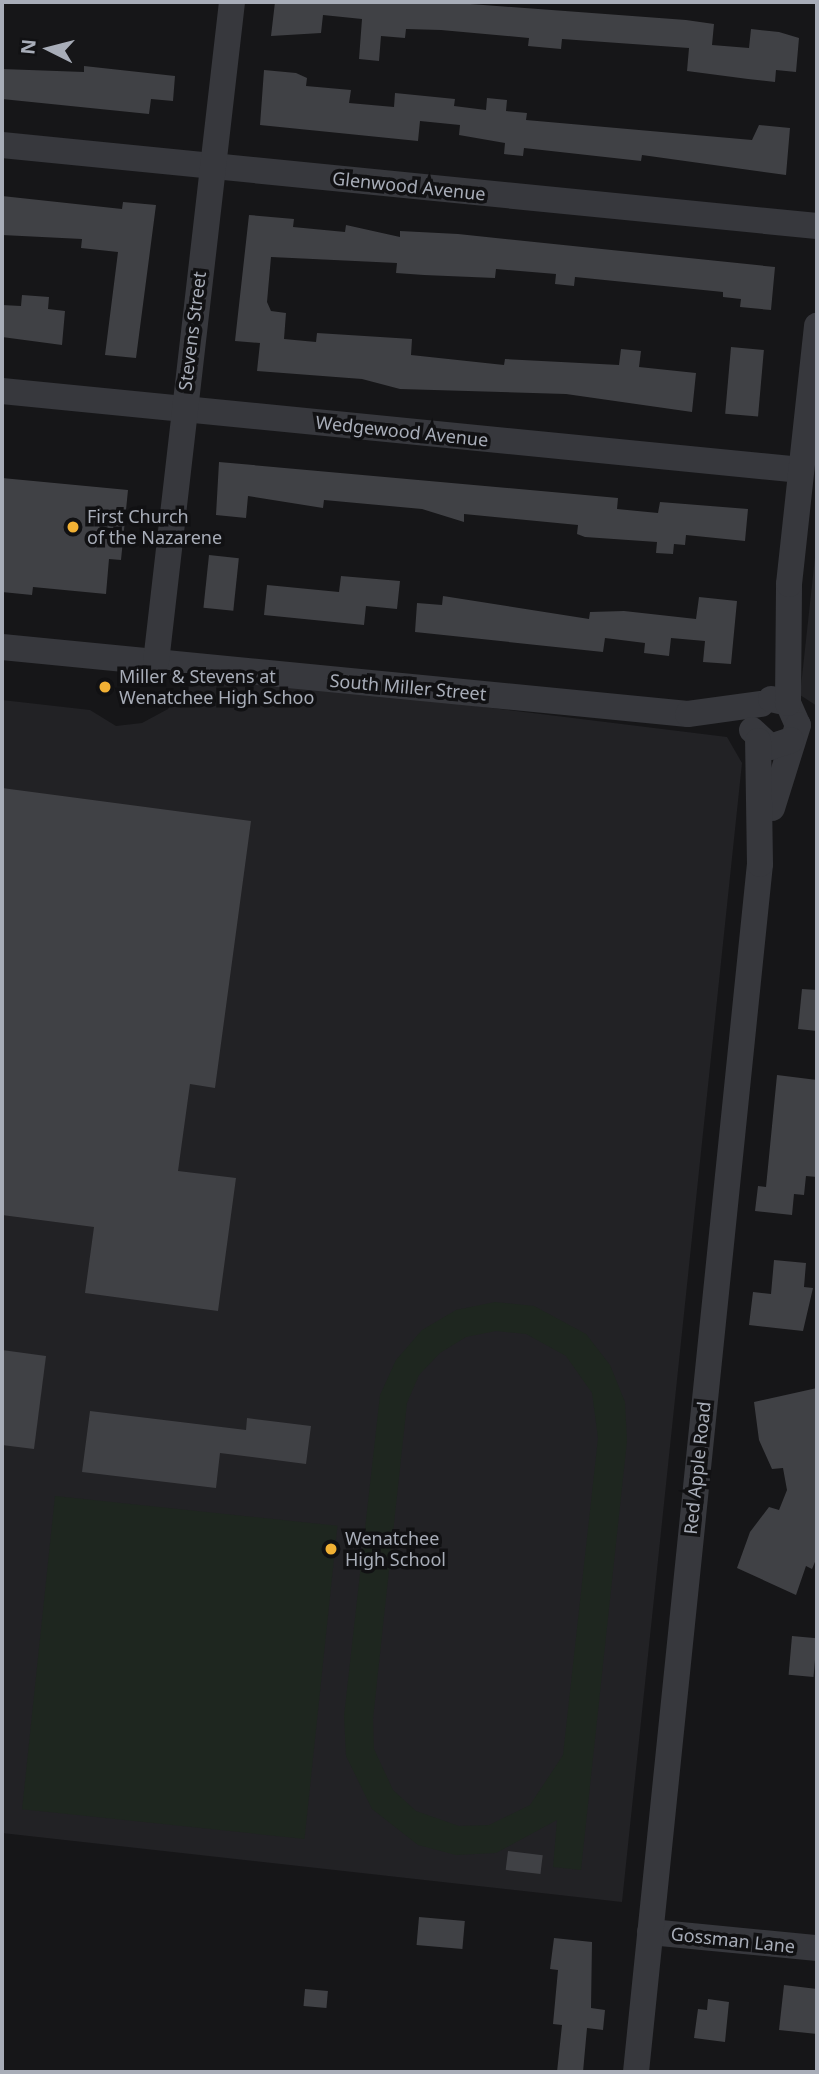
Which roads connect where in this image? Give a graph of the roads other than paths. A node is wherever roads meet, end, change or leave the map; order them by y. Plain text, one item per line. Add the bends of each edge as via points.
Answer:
1 (232, 2) edge
2 (2, 145) edge
3 (212, 167) junction
4 (817, 226) edge
5 (817, 326) edge
6 (2, 391) edge
7 (183, 409) junction
8 (801, 470) junction
9 (2, 647) edge
10 (156, 662) junction
11 (775, 703) junction
12 (688, 714) junction
13 (817, 718) edge
14 (757, 739) junction
15 (800, 739) edge
16 (760, 864) junction
17 (650, 1932) junction
18 (817, 1948) edge
19 (636, 2072) edge

1 - 3 street, Stevens Street
2 - 3 street, Glenwood Avenue
3 - 4 street, Glenwood Avenue
3 - 7 street, Stevens Street
5 - 8 street
6 - 7 street, Wedgewood Avenue
7 - 8 street, Wedgewood Avenue
7 - 10 street, Stevens Street
8 - 11 street
9 - 10 street, South Miller Street
10 - 12 street, South Miller Street
11 - 12 street, South Miller Street
11 - 13 street
11 - 14 street via 751,719
11 - 15 street via 798,725
12 - 14 street, South Miller Street
14 - 15 street via 777,747
14 - 16 street, Red Apple Road
15 - 16 street, Red Apple Road
16 - 17 street, Red Apple Road
17 - 18 street, Gossman Lane
17 - 19 street, Red Apple Road

